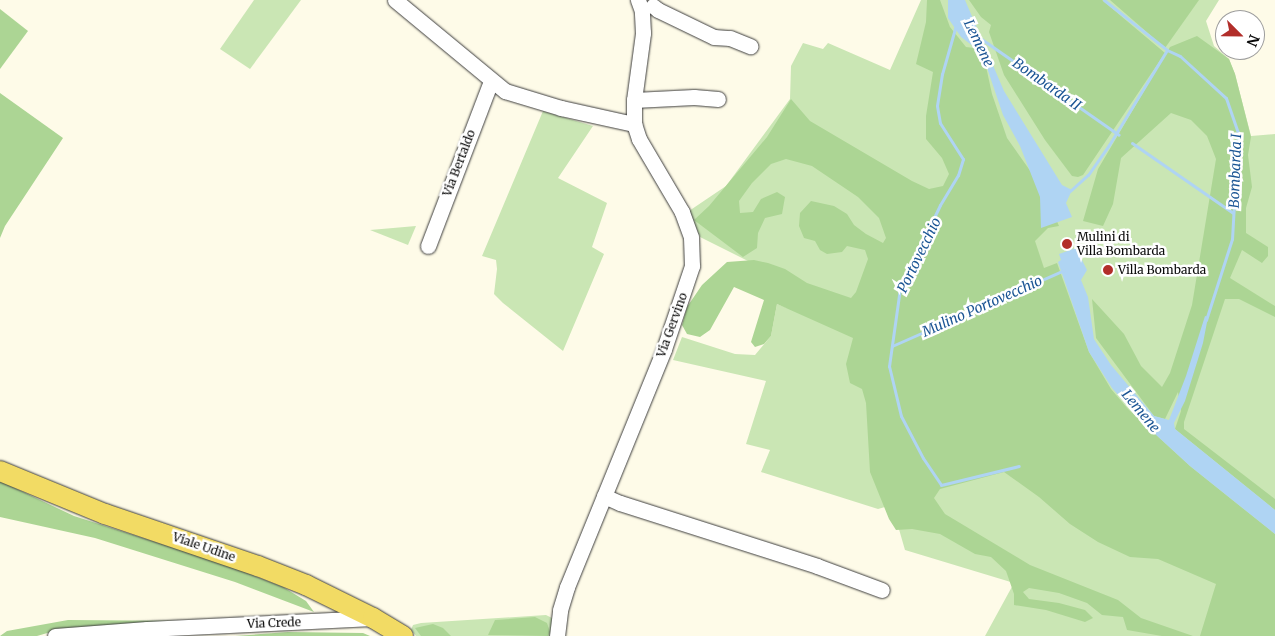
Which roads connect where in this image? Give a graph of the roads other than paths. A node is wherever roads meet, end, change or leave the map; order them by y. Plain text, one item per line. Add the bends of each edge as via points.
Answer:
1 (395, 0) edge
2 (648, 4) edge
3 (750, 46) dead end
4 (491, 81) junction
5 (718, 99) dead end
6 (634, 100) junction
7 (630, 124) junction
8 (428, 246) dead end
9 (0, 471) edge
10 (604, 496) junction
11 (882, 590) dead end
12 (373, 618) junction
13 (55, 636) edge
14 (402, 636) edge
15 (557, 636) edge

1 - 4 street
2 - 3 street via 714,37 730,38
2 - 6 street, Via Gervino
4 - 7 street via 506,92
4 - 8 street, Via Bertaldo
5 - 6 street
6 - 7 street, Via Gervino
7 - 10 street, Via Gervino via 682,212 692,237 692,266 664,349
9 - 12 main road, Viale Udine via 105,514 274,572
10 - 11 street
10 - 15 street, Via Gervino via 567,588
12 - 13 street, Via Crede
12 - 14 main road, Viale Udine

